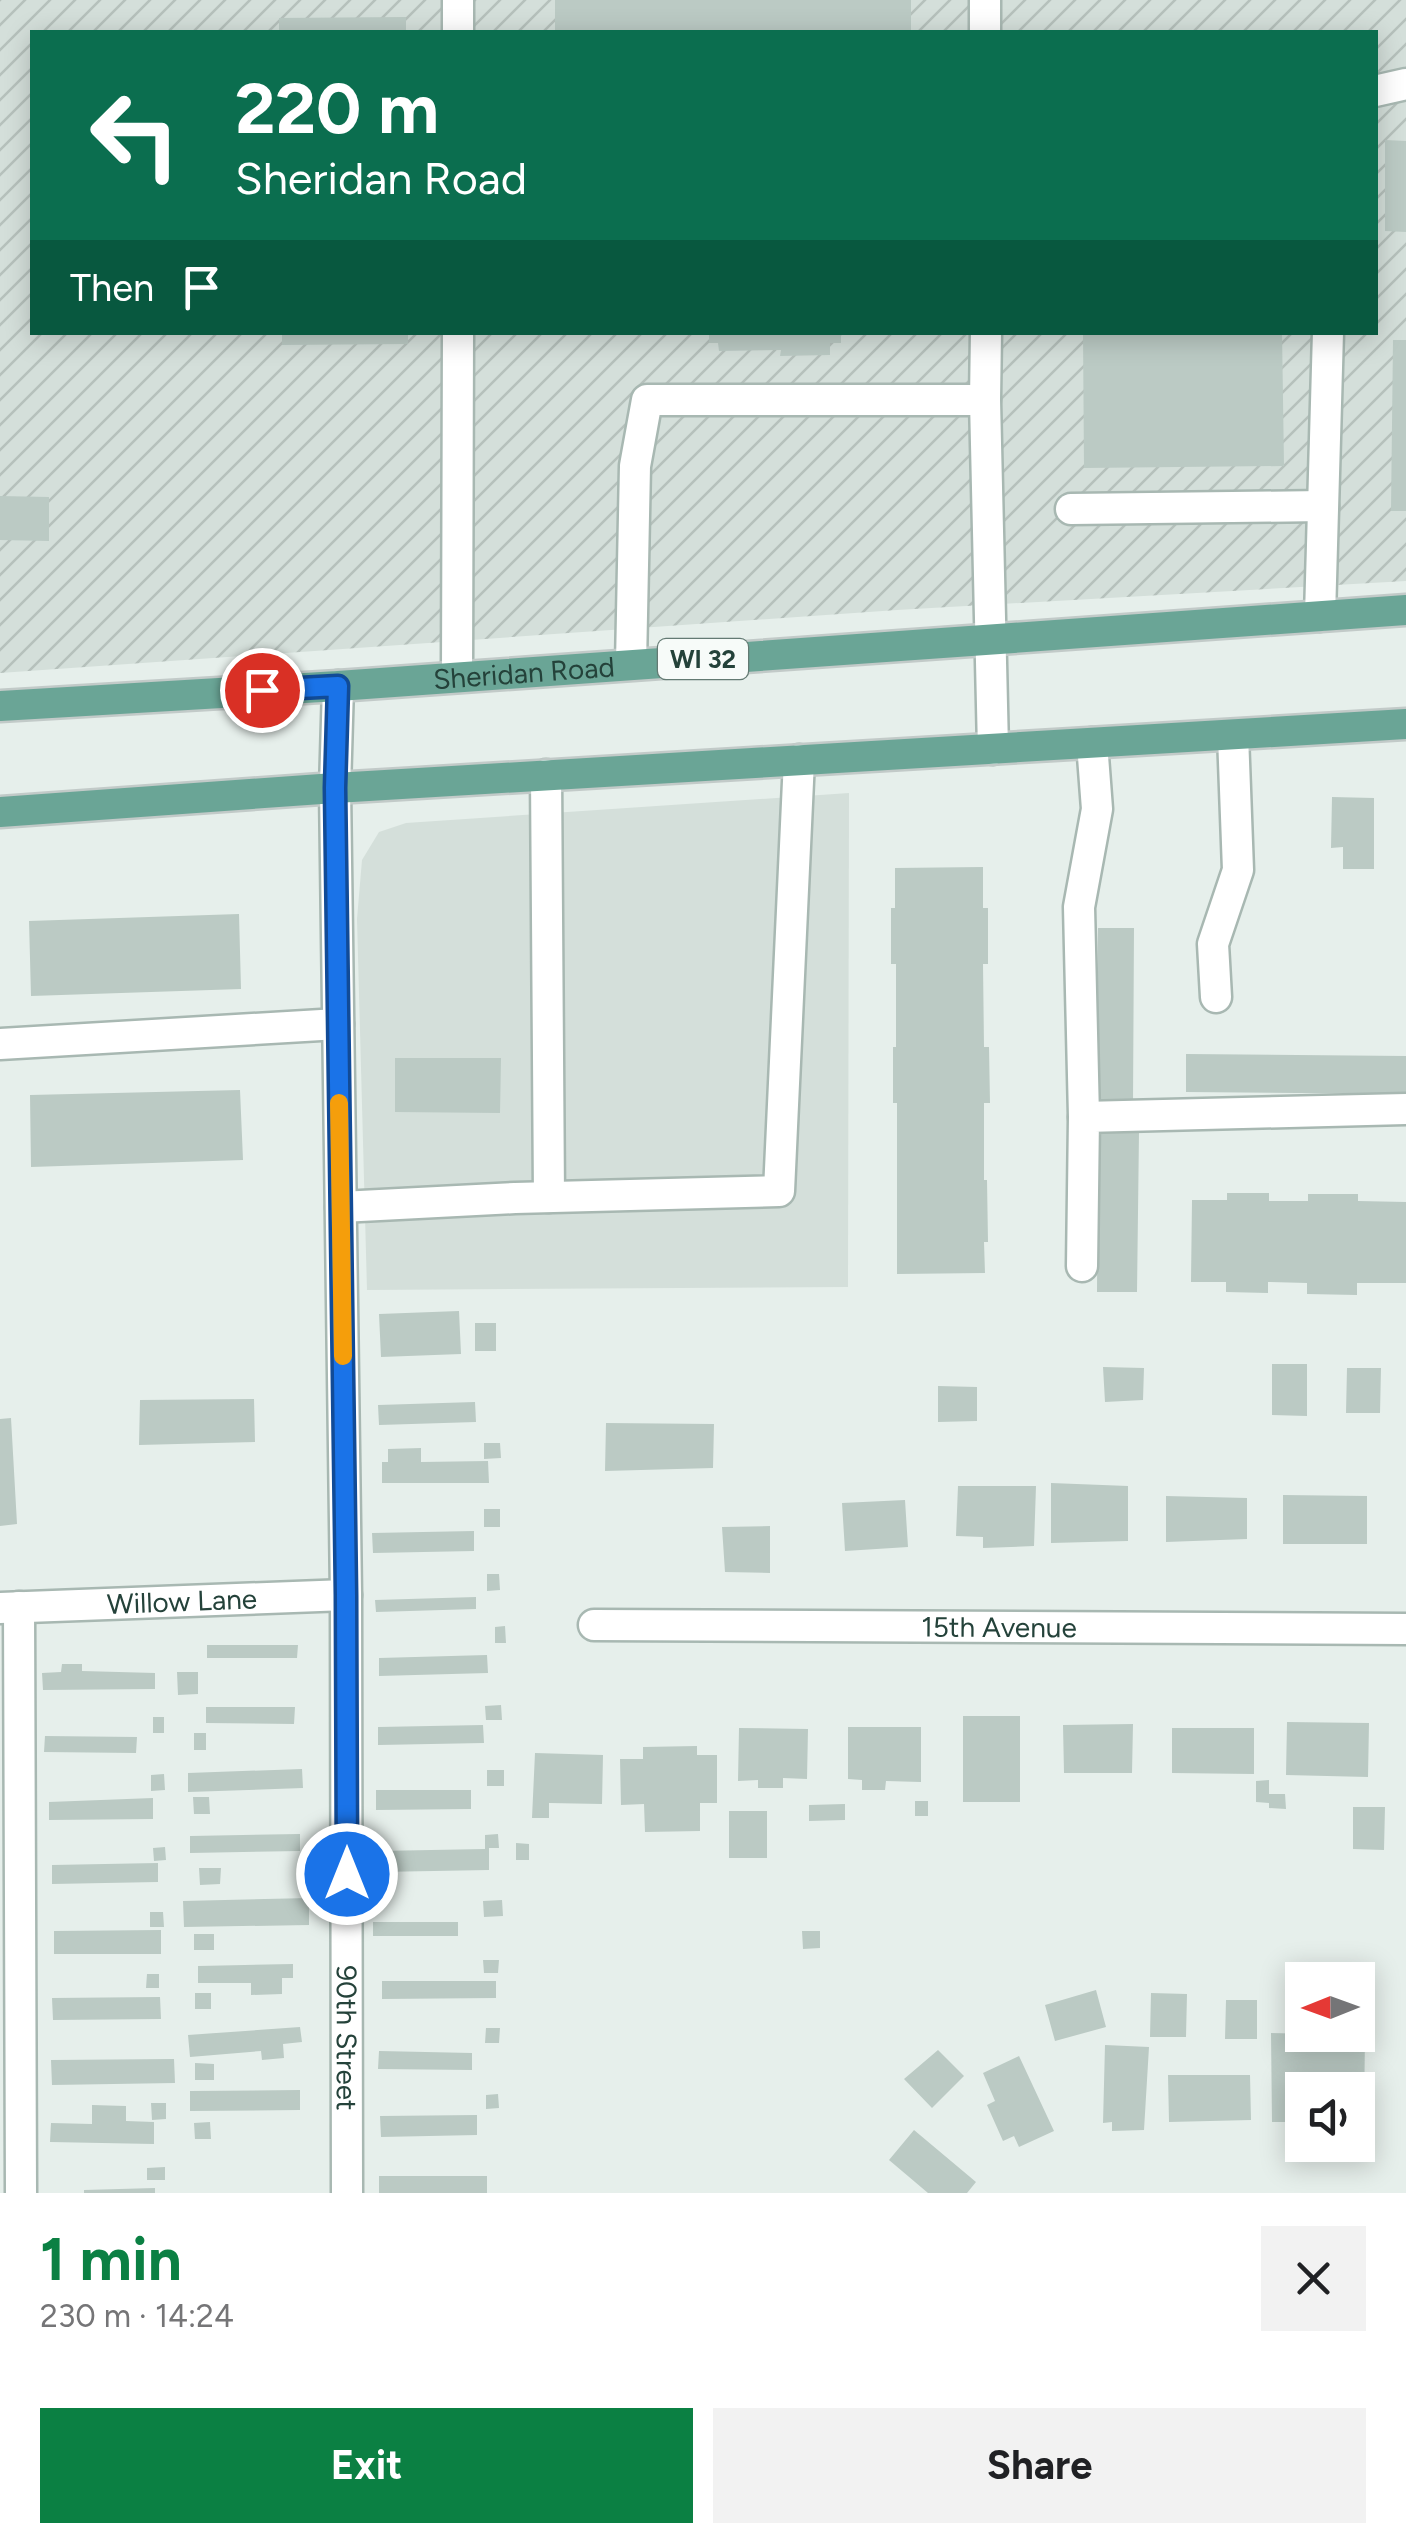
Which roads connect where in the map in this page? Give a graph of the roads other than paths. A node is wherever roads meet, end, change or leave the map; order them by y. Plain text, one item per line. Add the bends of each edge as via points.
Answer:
1 (458, 0) edge
2 (985, 0) edge
3 (458, 30) edge
4 (985, 30) edge
5 (1406, 84) edge
6 (1378, 90) edge
7 (458, 335) edge
8 (986, 335) edge
9 (1328, 335) edge
10 (985, 400) junction
11 (1323, 506) junction
12 (1071, 509) dead end
13 (1406, 610) edge
14 (1320, 616) junction
15 (989, 639) junction
16 (631, 664) junction
17 (457, 676) junction
18 (338, 686) junction
19 (0, 706) edge
20 (1406, 724) edge
21 (1233, 734) junction
22 (1092, 743) junction
23 (992, 749) junction
24 (799, 760) junction
25 (546, 775) junction
26 (335, 788) junction
27 (0, 812) edge
28 (1216, 997) dead end
29 (338, 1024) junction
30 (0, 1044) edge
31 (1406, 1110) edge
32 (1084, 1117) junction
33 (549, 1197) junction
34 (341, 1207) junction
35 (1082, 1266) dead end
36 (346, 1595) junction
37 (9, 1608) edge
38 (594, 1625) dead end
39 (1406, 1629) edge
40 (21, 2193) edge
41 (347, 2193) edge

1 - 3 street
2 - 4 street
5 - 6 street
7 - 17 street
8 - 10 street
9 - 11 street
10 - 15 street
10 - 16 street via 647,400 635,466
11 - 12 street
11 - 14 street
13 - 14 main road, Sheridan Road / WI 32
14 - 15 main road, Sheridan Road / WI 32
15 - 16 main road, Sheridan Road / WI 32
15 - 23 street
16 - 17 main road, Sheridan Road / WI 32
17 - 18 main road, Sheridan Road / WI 32
18 - 19 main road, Sheridan Road / WI 32
18 - 26 street, 90th Street
20 - 21 main road
21 - 22 main road
21 - 28 street via 1238,870 1213,944
22 - 23 main road
22 - 32 street via 1097,810 1079,907
23 - 24 main road
24 - 25 main road
24 - 33 street via 779,1191
25 - 26 main road
25 - 33 street
26 - 27 main road
26 - 29 street, 90th Street
29 - 30 street
29 - 34 street, 90th Street
31 - 32 street
32 - 35 street
33 - 34 street
34 - 36 street, 90th Street
36 - 37 street, Willow Lane
36 - 41 street, 90th Street
37 - 40 street
38 - 39 street, 15th Avenue

